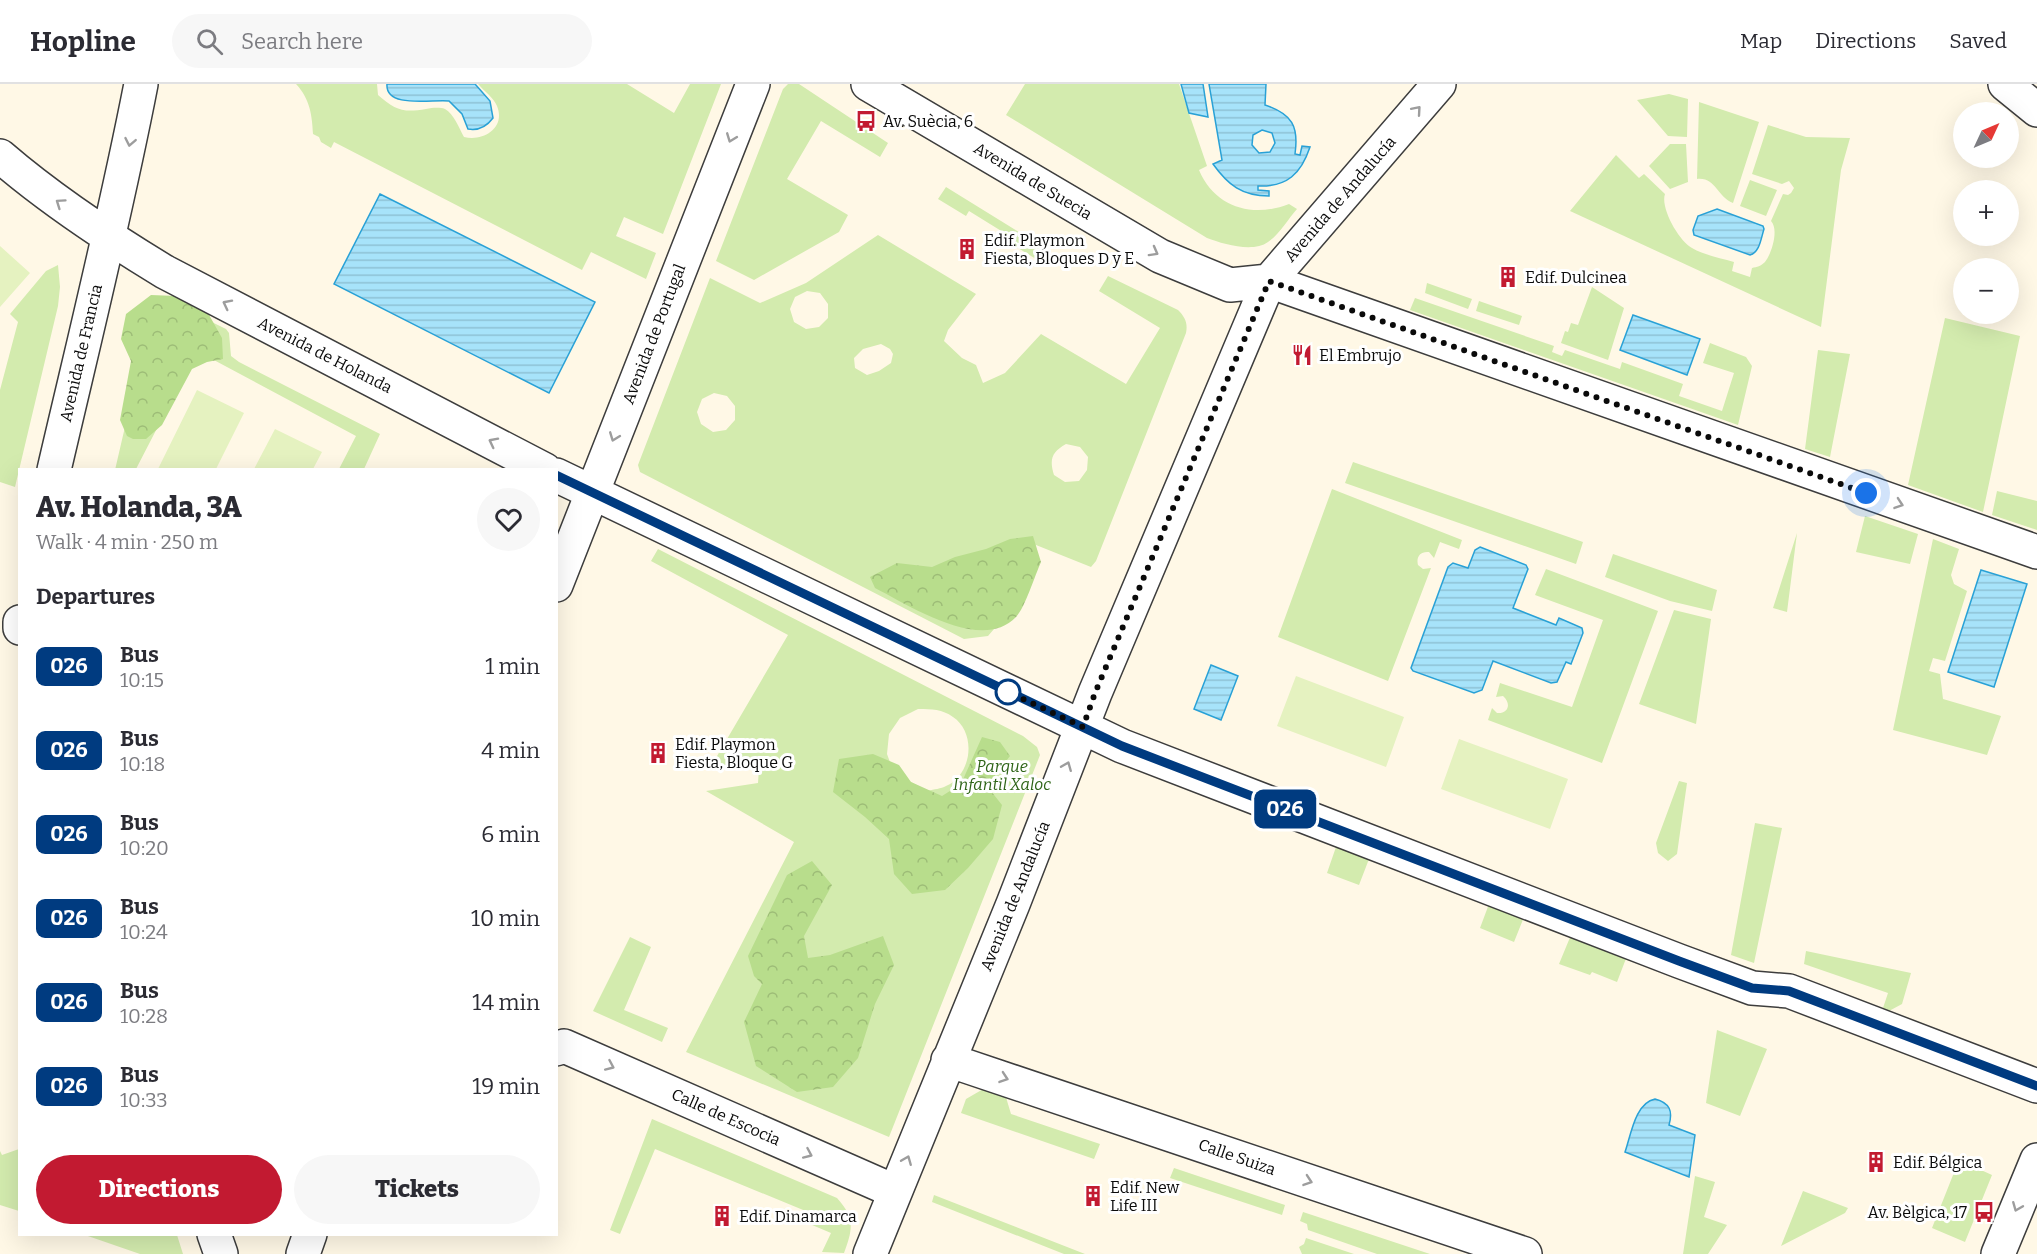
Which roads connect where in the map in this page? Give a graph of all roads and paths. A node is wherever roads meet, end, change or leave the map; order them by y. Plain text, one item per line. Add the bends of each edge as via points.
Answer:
1 (141, 84) edge
2 (753, 84) edge
3 (868, 84) edge
4 (1439, 84) edge
5 (2005, 84) edge
6 (2037, 110) edge
7 (0, 156) edge
8 (108, 237) junction
9 (1269, 281) junction
10 (54, 468) edge
11 (541, 468) edge
12 (558, 476) edge
13 (592, 492) junction
14 (2037, 552) edge
15 (558, 580) edge
16 (1083, 727) junction
17 (558, 1048) edge
18 (948, 1060) junction
19 (2037, 1086) edge
20 (2037, 1160) edge
21 (894, 1191) junction
22 (215, 1236) edge
23 (309, 1236) edge
24 (221, 1254) edge
25 (303, 1254) edge
26 (870, 1254) edge
27 (1525, 1254) edge
28 (1998, 1254) edge

1 -> 8 street, Avenida de Francia
2 -> 13 street, Avenida de Portugal
3 -> 9 street, Avenida de Suecia via 1160,256 1230,285
9 -> 4 street, Avenida de Andalucía
5 - 6 street
8 -> 7 street, Avenida de Holanda
8 - 10 street, Avenida de Francia
11 -> 8 street, Avenida de Holanda via 165,272
9 -> 14 street
9 - 16 street, Avenida de Andalucía
12 - 13 street
13 - 15 street, Avenida de Portugal
13 - 16 street
18 -> 16 street, Avenida de Andalucía
16 - 19 street via 1122,746 1679,961 1752,988 1789,991
17 -> 21 street, Calle de Escocia via 564,1046
21 -> 18 street, Avenida de Andalucía
18 -> 27 street, Calle Suiza
20 -> 28 street
21 - 26 street, Avenida de Andalucía
22 - 24 street
23 - 25 street

